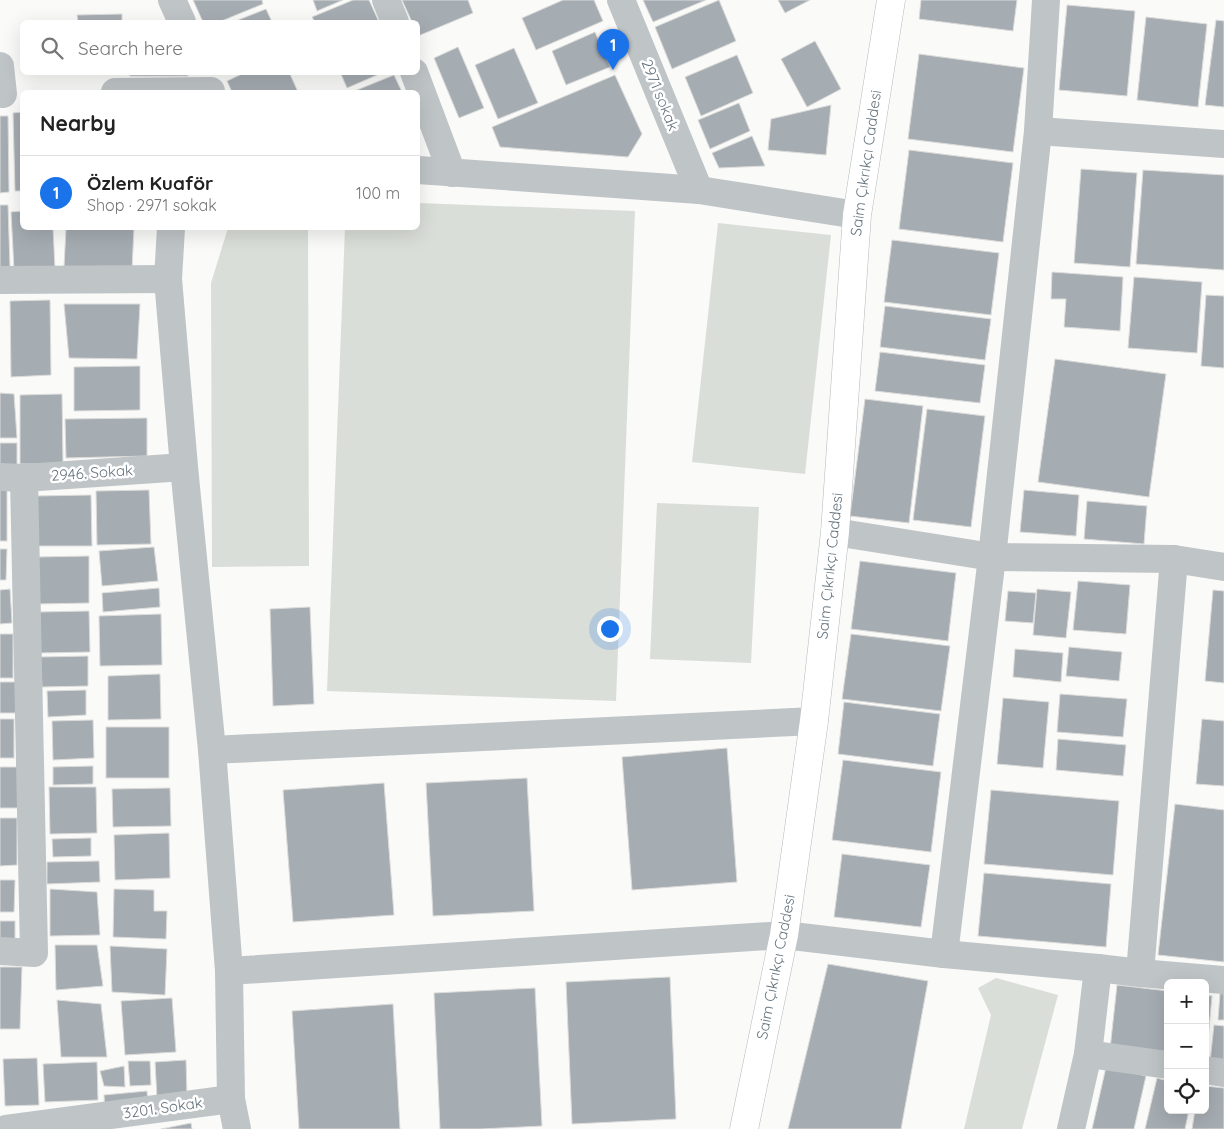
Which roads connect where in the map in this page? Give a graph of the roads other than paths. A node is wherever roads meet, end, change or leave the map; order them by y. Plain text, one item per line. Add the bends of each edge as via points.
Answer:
1 (172, 0) edge
2 (386, 0) edge
3 (621, 0) edge
4 (891, 0) edge
5 (1046, 0) edge
6 (181, 20) edge
7 (394, 20) edge
8 (0, 66) edge
9 (415, 75) edge
10 (209, 85) edge
11 (142, 90) edge
12 (8, 94) edge
13 (1038, 131) junction
14 (1224, 144) edge
15 (420, 170) edge
16 (452, 173) junction
17 (699, 190) junction
18 (857, 215) junction
19 (171, 230) edge
20 (168, 279) junction
21 (0, 280) edge
22 (184, 467) junction
23 (12, 477) edge
24 (835, 532) junction
25 (992, 557) junction
26 (1174, 559) junction
27 (1224, 567) edge
28 (814, 721) junction
29 (212, 750) junction
30 (784, 935) junction
31 (0, 951) edge
32 (944, 954) junction
33 (1098, 968) junction
34 (229, 971) junction
35 (1140, 973) junction
36 (1224, 980) edge
37 (1088, 1054) junction
38 (1164, 1064) edge
39 (1209, 1071) edge
40 (1224, 1073) edge
41 (232, 1099) junction
42 (6, 1129) edge
43 (237, 1129) edge
44 (744, 1129) edge
45 (1071, 1129) edge

1 - 6 street
2 - 7 street
3 - 17 street, 2971 sokak
4 - 18 main road, Saim Çıkrıkçı Caddesi
5 - 13 street
8 - 12 street
9 - 16 street
10 - 11 street
13 - 14 street
13 - 25 street
15 - 16 street
16 - 17 street
17 - 18 street
18 - 24 main road, Saim Çıkrıkçı Caddesi
19 - 20 street
20 - 21 street
20 - 22 street
22 - 23 street, 2946. Sokak
22 - 29 street
23 - 31 street via 34,953
24 - 25 street
24 - 28 main road, Saim Çıkrıkçı Caddesi
25 - 26 street
25 - 32 street
26 - 27 street
26 - 35 street
28 - 29 street
28 - 30 main road, Saim Çıkrıkçı Caddesi
29 - 34 street
30 - 32 street
30 - 34 street
30 - 44 main road, Saim Çıkrıkçı Caddesi
32 - 33 street
33 - 35 street
33 - 37 street
34 - 41 street
35 - 36 street
37 - 38 street
37 - 45 street
39 - 40 street
41 - 42 street, 3201. Sokak
41 - 43 street

